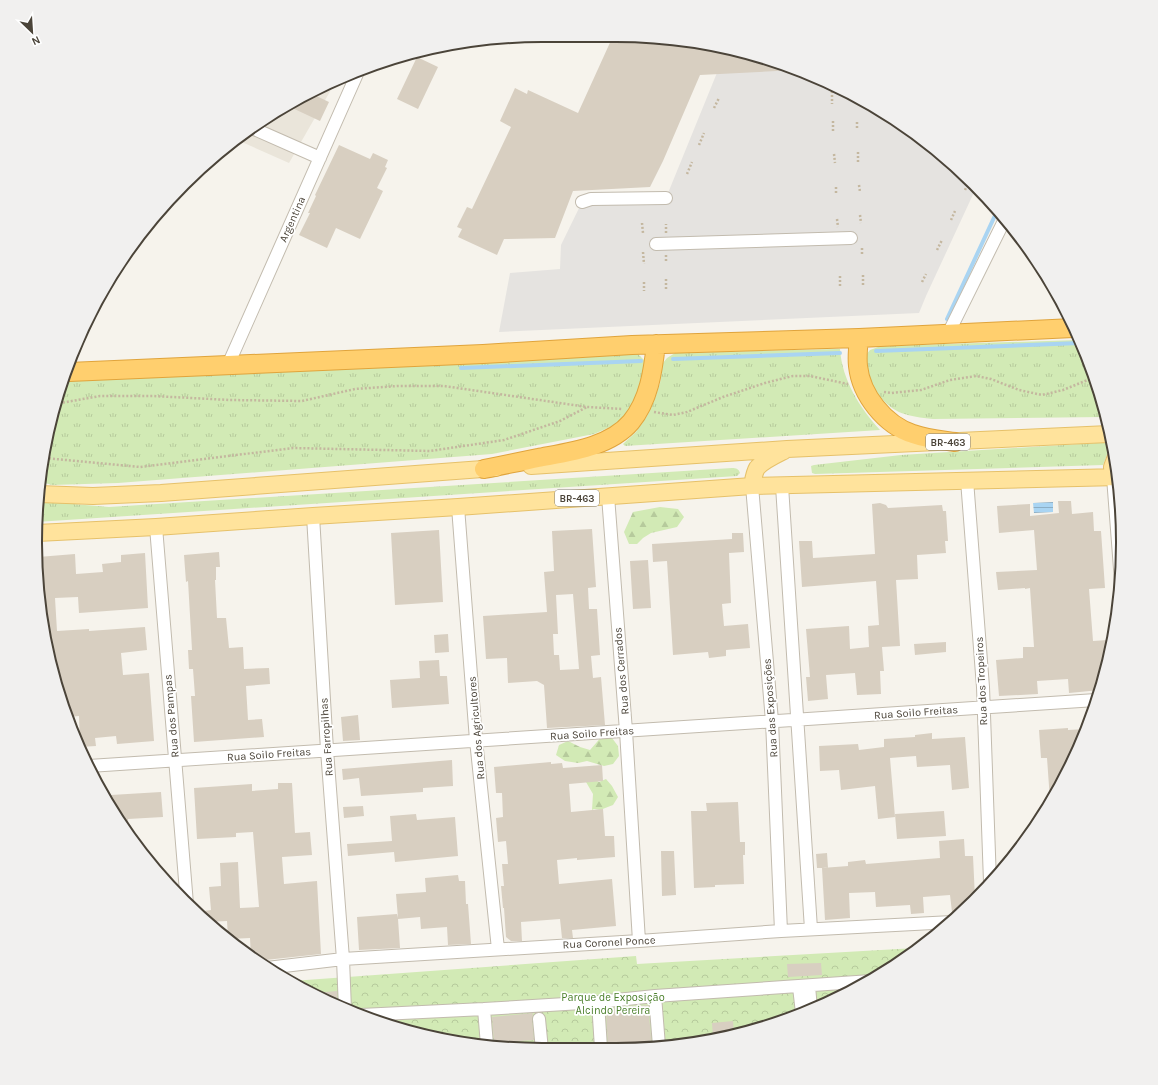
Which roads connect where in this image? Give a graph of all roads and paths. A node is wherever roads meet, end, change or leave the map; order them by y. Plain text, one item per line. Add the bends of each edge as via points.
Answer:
1 (355, 79) edge
2 (832, 91) dead end
3 (719, 98) dead end
4 (832, 104) dead end
5 (714, 108) dead end
6 (833, 122) dead end
7 (857, 122) dead end
8 (857, 130) dead end
9 (258, 131) edge
10 (833, 131) dead end
11 (704, 133) dead end
12 (699, 145) dead end
13 (858, 152) dead end
14 (834, 154) dead end
15 (320, 158) junction
16 (692, 162) dead end
17 (858, 162) dead end
18 (835, 163) dead end
19 (687, 174) dead end
20 (859, 184) dead end
21 (836, 187) dead end
22 (967, 187) edge
23 (965, 190) dead end
24 (860, 192) dead end
25 (836, 195) dead end
26 (666, 198) dead end
27 (582, 202) dead end
28 (955, 211) dead end
29 (860, 215) dead end
30 (837, 219) dead end
31 (951, 220) dead end
32 (642, 222) dead end
33 (861, 223) dead end
34 (666, 224) dead end
35 (1002, 224) edge
36 (838, 227) dead end
37 (643, 233) dead end
38 (666, 235) dead end
39 (851, 238) dead end
40 (942, 240) dead end
41 (656, 244) dead end
42 (862, 248) dead end
43 (937, 250) dead end
44 (643, 252) dead end
45 (862, 254) dead end
46 (644, 264) dead end
47 (926, 274) dead end
48 (863, 275) dead end
49 (840, 276) dead end
50 (666, 279) dead end
51 (644, 282) dead end
52 (922, 282) dead end
53 (863, 285) dead end
54 (840, 286) dead end
55 (666, 290) dead end
56 (644, 291) dead end
57 (1067, 328) edge
58 (948, 334) junction
59 (859, 338) junction
60 (656, 344) junction
61 (228, 365) junction
62 (73, 372) edge
63 (1088, 380) edge
64 (847, 384) dead end
65 (891, 393) dead end
66 (62, 403) edge
67 (587, 407) junction
68 (639, 410) junction
69 (658, 413) dead end
70 (1104, 434) edge
71 (955, 442) junction
72 (787, 449) junction
73 (49, 458) edge
74 (484, 469) junction
75 (1112, 477) edge
76 (967, 480) junction
77 (752, 486) junction
78 (782, 486) junction
79 (44, 494) edge
80 (608, 496) junction
81 (458, 507) junction
82 (313, 516) junction
83 (156, 527) junction
84 (42, 532) edge
85 (1090, 700) edge
86 (983, 708) junction
87 (797, 720) junction
88 (772, 721) junction
89 (626, 731) junction
90 (476, 740) junction
91 (327, 750) junction
92 (175, 760) junction
93 (95, 766) edge
94 (990, 875) edge
95 (186, 893) edge
96 (942, 923) edge
97 (811, 929) junction
98 (781, 931) junction
99 (639, 941) junction
100 (498, 949) junction
101 (343, 959) junction
102 (277, 967) edge
103 (854, 982) edge
104 (804, 986) junction
105 (655, 996) junction
106 (345, 1002) edge
107 (598, 1002) junction
108 (809, 1004) edge
109 (802, 1007) edge
110 (484, 1009) junction
111 (377, 1014) edge
112 (539, 1019) dead end
113 (487, 1040) edge
114 (659, 1041) edge
115 (541, 1043) edge
116 (601, 1043) edge

1 - 15 street, Argentina
2 - 4 path
3 - 5 path
6 - 10 path
7 - 8 path
9 - 15 street
11 - 12 path
13 - 17 path
14 - 18 path
15 - 61 street, Argentina
16 - 19 path
20 - 24 path
21 - 25 path
22 - 23 path
26 - 27 street via 591,199
28 - 31 path
29 - 33 path
30 - 36 path
32 - 37 path
34 - 38 path
35 - 58 street
39 - 41 street
40 - 43 path
42 - 45 path
44 - 46 path
47 - 52 path
48 - 53 path
49 - 54 path
50 - 55 path
51 - 56 path
57 - 58 highway
58 - 59 highway
59 - 60 highway
59 - 71 highway via 858,367 864,388 876,407 892,423 912,434 933,440
60 - 61 highway
60 - 68 highway via 654,366 647,393
61 - 62 highway
63 - 65 path via 1042,395 976,376 950,380 920,390
64 - 69 path via 810,376 793,376 765,383 687,412
66 - 67 path via 100,396 302,401 355,389 444,386
67 - 68 path
67 - 73 path via 560,421 504,440 430,451 293,448 140,467
68 - 74 highway via 625,428 605,441 572,452
70 - 71 main road, BR-463
71 - 72 main road, BR-463
72 - 74 main road, BR-463
72 - 77 main road via 757,468
74 - 79 main road, BR-463 via 161,493 93,496
75 - 76 main road, BR-463
76 - 78 main road, BR-463
76 - 86 street, Rua dos Tropeiros
77 - 78 main road, BR-463
77 - 80 main road, BR-463
77 - 88 street, Rua das Exposições
78 - 87 street
80 - 81 main road, BR-463
80 - 89 street, Rua dos Cerrados
81 - 82 main road, BR-463
81 - 90 street, Rua dos Agricultores
82 - 83 main road, BR-463
82 - 91 street, Rua Farropilhas
83 - 84 main road, BR-463
83 - 92 street, Rua dos Pampas
85 - 86 street, Rua Soilo Freitas
86 - 87 street, Rua Soilo Freitas
86 - 94 street, Rua dos Tropeiros
87 - 88 street, Rua Soilo Freitas
87 - 97 street
88 - 89 street, Rua Soilo Freitas
88 - 98 street, Rua das Exposições
89 - 90 street, Rua Soilo Freitas
89 - 99 street, Rua dos Cerrados
90 - 91 street, Rua Soilo Freitas
90 - 100 street, Rua dos Agricultores
91 - 92 street, Rua Soilo Freitas
91 - 101 street, Rua Farropilhas
92 - 93 street, Rua Soilo Freitas
92 - 95 street, Rua dos Pampas
96 - 97 street, Rua Coronel Ponce
97 - 98 street, Rua Coronel Ponce
98 - 99 street, Rua Coronel Ponce
99 - 100 street, Rua Coronel Ponce
100 - 101 street, Rua Coronel Ponce
101 - 102 street, Rua Coronel Ponce
101 - 106 street, Rua Farropilhas
103 - 104 street
104 - 105 street
104 - 108 street
104 - 109 street
105 - 107 street
105 - 114 street
107 - 110 street
107 - 116 street
110 - 111 street
110 - 113 street
112 - 115 street

